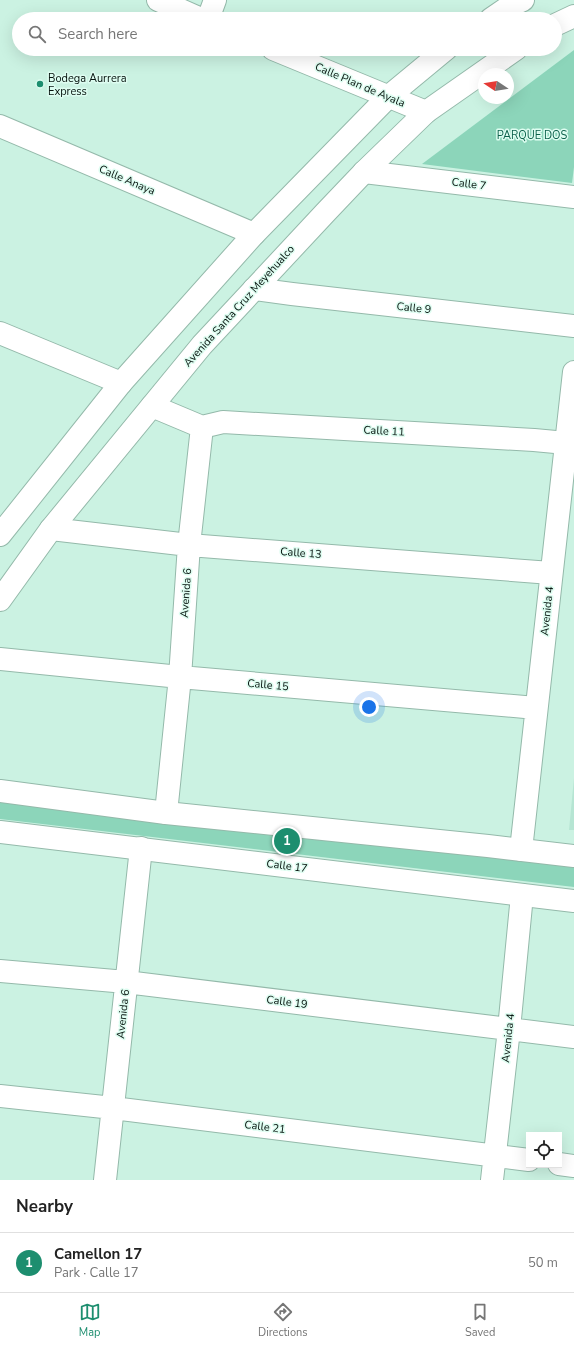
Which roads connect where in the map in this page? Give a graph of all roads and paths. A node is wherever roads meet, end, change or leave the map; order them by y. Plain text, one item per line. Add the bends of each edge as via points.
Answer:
1 (158, 0) edge
2 (215, 0) edge
3 (523, 0) edge
4 (185, 12) edge
5 (211, 12) edge
6 (501, 12) edge
7 (574, 16) edge
8 (562, 22) edge
9 (290, 56) edge
10 (438, 56) edge
11 (506, 56) edge
12 (388, 97) junction
13 (426, 112) junction
14 (0, 126) edge
15 (364, 172) junction
16 (574, 197) edge
17 (254, 234) junction
18 (254, 289) junction
19 (574, 326) edge
20 (0, 333) edge
21 (574, 372) edge
22 (121, 383) junction
23 (152, 406) junction
24 (202, 427) junction
25 (566, 443) junction
26 (51, 529) junction
27 (2, 530) edge
28 (189, 545) junction
29 (551, 573) junction
30 (0, 600) edge
31 (0, 659) edge
32 (180, 677) junction
33 (536, 708) junction
34 (0, 791) edge
35 (166, 813) junction
36 (0, 832) edge
37 (141, 848) junction
38 (521, 850) junction
39 (574, 856) edge
40 (522, 895) junction
41 (574, 901) edge
42 (0, 970) edge
43 (126, 982) junction
44 (509, 1029) junction
45 (574, 1037) edge
46 (0, 1096) edge
47 (112, 1108) junction
48 (495, 1156) junction
49 (526, 1160) edge
50 (562, 1164) edge
51 (574, 1166) edge
52 (105, 1180) edge
53 (492, 1180) edge

1 - 4 street
2 - 5 street
3 - 6 street
7 - 8 street
9 - 12 street, Calle Plan de Ayala
10 - 12 street
11 - 13 street, Avenida Santa Cruz Meyehualco
12 - 13 street, Calle Plan de Ayala
12 - 17 street
13 - 15 street, Avenida Santa Cruz Meyehualco
14 - 17 street, Calle Anaya
15 - 16 street, Calle 7
15 - 18 street, Avenida Santa Cruz Meyehualco
17 - 22 street
18 - 19 street, Calle 9
18 - 23 street, Avenida Santa Cruz Meyehualco via 202,345
20 - 22 street
21 - 25 street, Avenida 4
22 - 27 street
23 - 24 street
23 - 26 street, Avenida Santa Cruz Meyehualco
24 - 25 street, Calle 11 via 223,422
24 - 28 street, Avenida 6
25 - 29 street, Avenida 4
26 - 28 street, Calle 13
26 - 30 street, Avenida Santa Cruz Meyehualco
28 - 29 street, Calle 13
28 - 32 street, Avenida 6
29 - 33 street, Avenida 4
31 - 32 street, Calle 15
32 - 33 street, Calle 15
32 - 35 street, Avenida 6
33 - 38 street, Avenida 4
34 - 35 street
35 - 38 street
36 - 37 street, Calle 17
37 - 40 street, Calle 17
37 - 43 street, Avenida 6
38 - 39 street
40 - 41 street, Calle 17
40 - 44 street, Avenida 4
42 - 43 street, Calle 19
43 - 44 street, Calle 19
43 - 47 street, Avenida 6
44 - 45 street, Calle 19
44 - 48 street, Avenida 4
46 - 47 street, Calle 21
47 - 48 street, Calle 21
47 - 52 street, Avenida 6
48 - 49 street, Calle 21
48 - 53 street, Avenida 4
50 - 51 street

